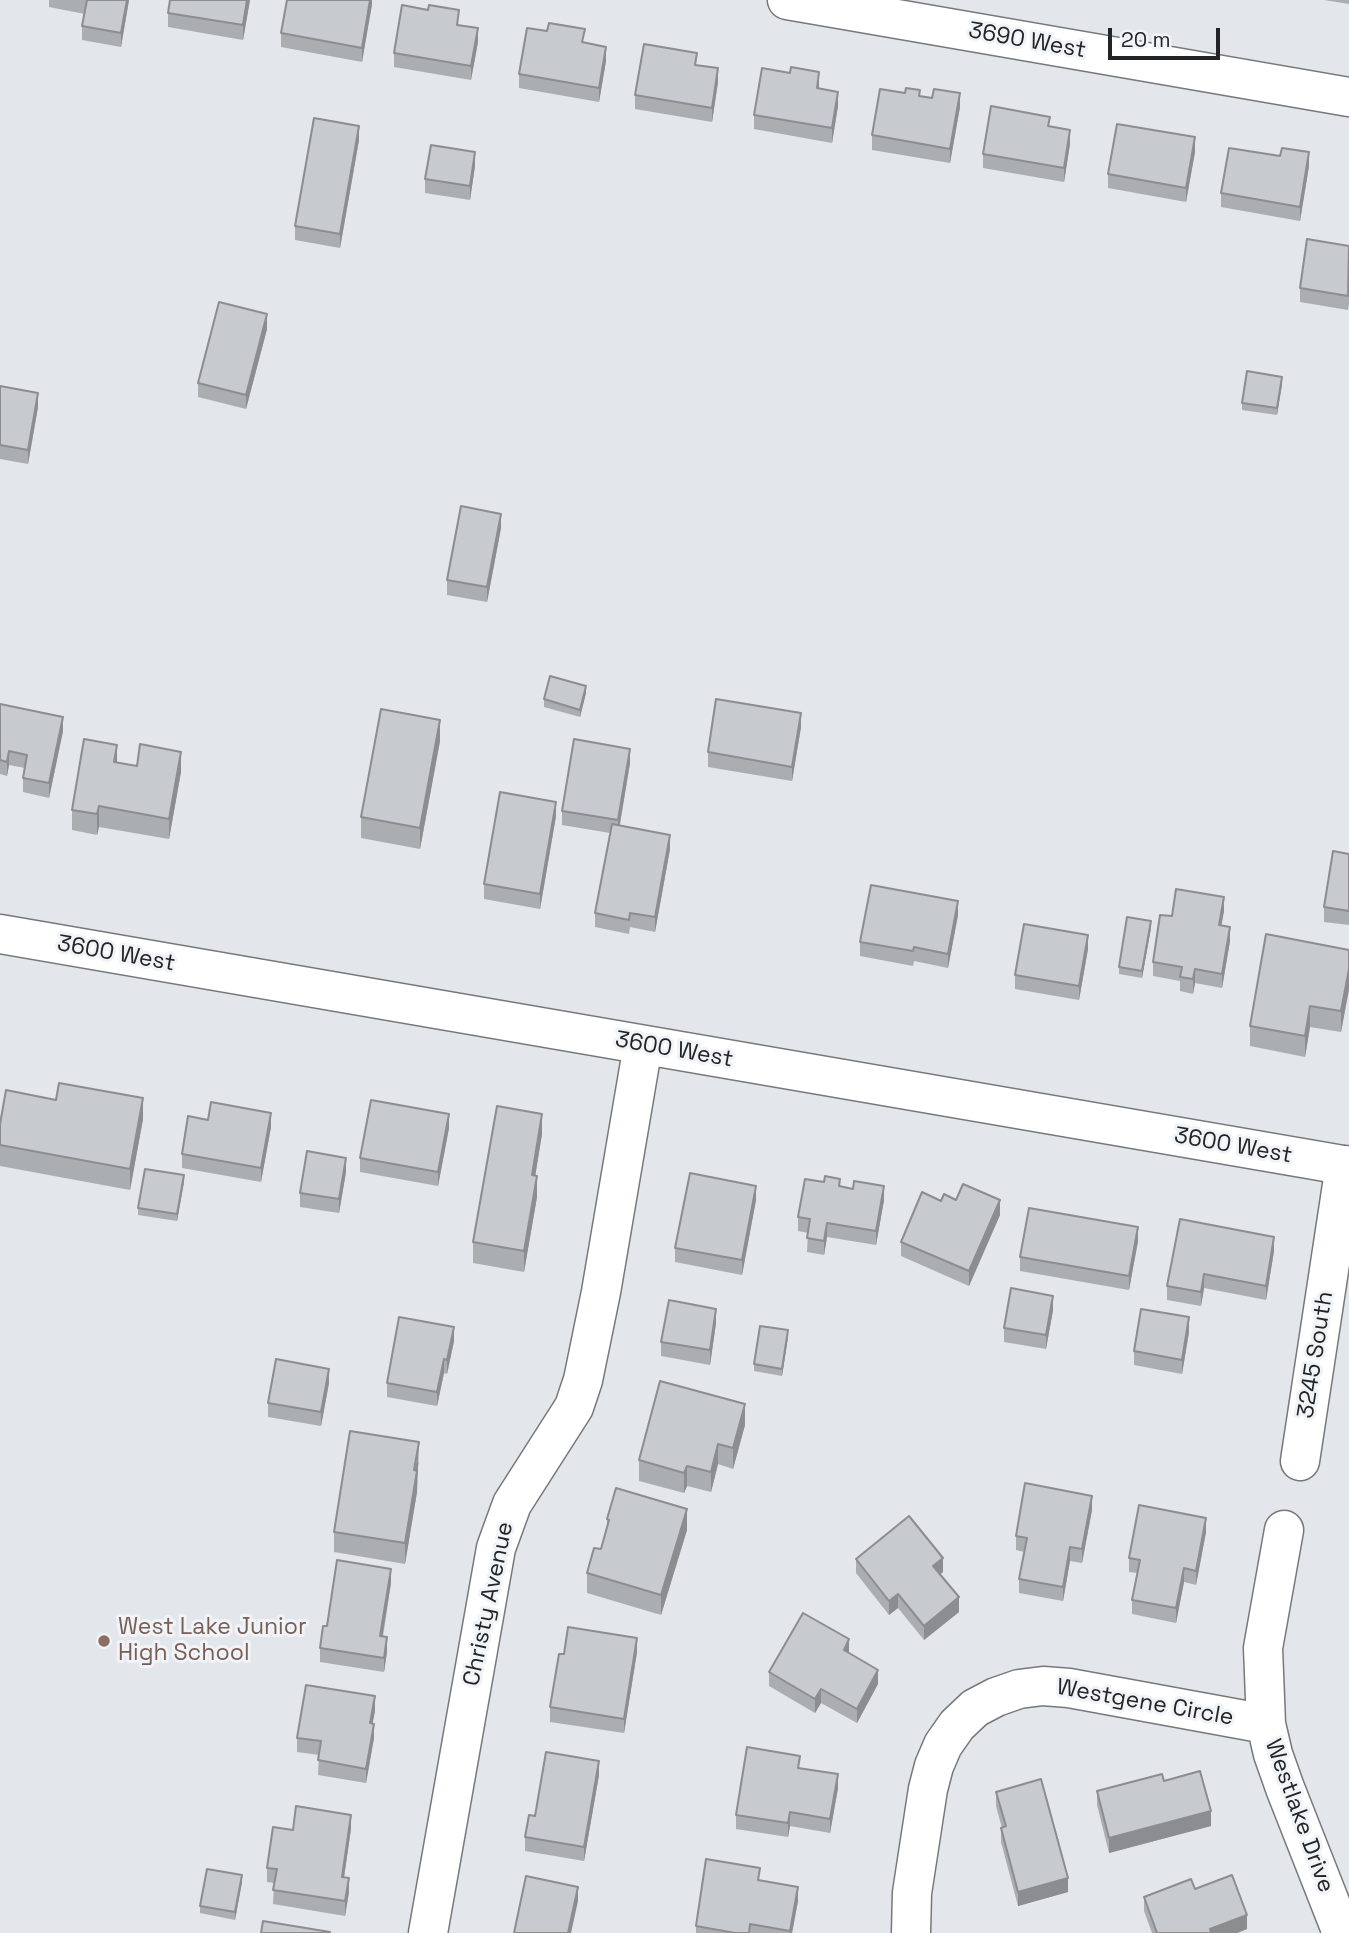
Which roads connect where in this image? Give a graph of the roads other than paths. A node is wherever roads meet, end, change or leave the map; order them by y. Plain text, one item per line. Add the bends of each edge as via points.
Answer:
1 (787, 0) edge
2 (1349, 97) edge
3 (0, 934) edge
4 (643, 1045) junction
5 (1347, 1166) edge
6 (1300, 1461) dead end
7 (1283, 1530) dead end
8 (1266, 1724) junction
9 (428, 1933) edge
10 (911, 1933) edge
11 (1342, 1933) edge

1 - 2 street, 3690 West
3 - 4 street, 3600 West
4 - 5 street, 3600 West
4 - 9 street, Christy Avenue via 583,1380 574,1406 512,1504 496,1548
5 - 6 street, 3245 South
7 - 8 street, Westlake Drive via 1264,1648
8 - 10 street, Westgene Circle via 1042,1686 1019,1689 975,1708 957,1725 934,1766 912,1893
8 - 11 street, Westlake Drive via 1284,1788

